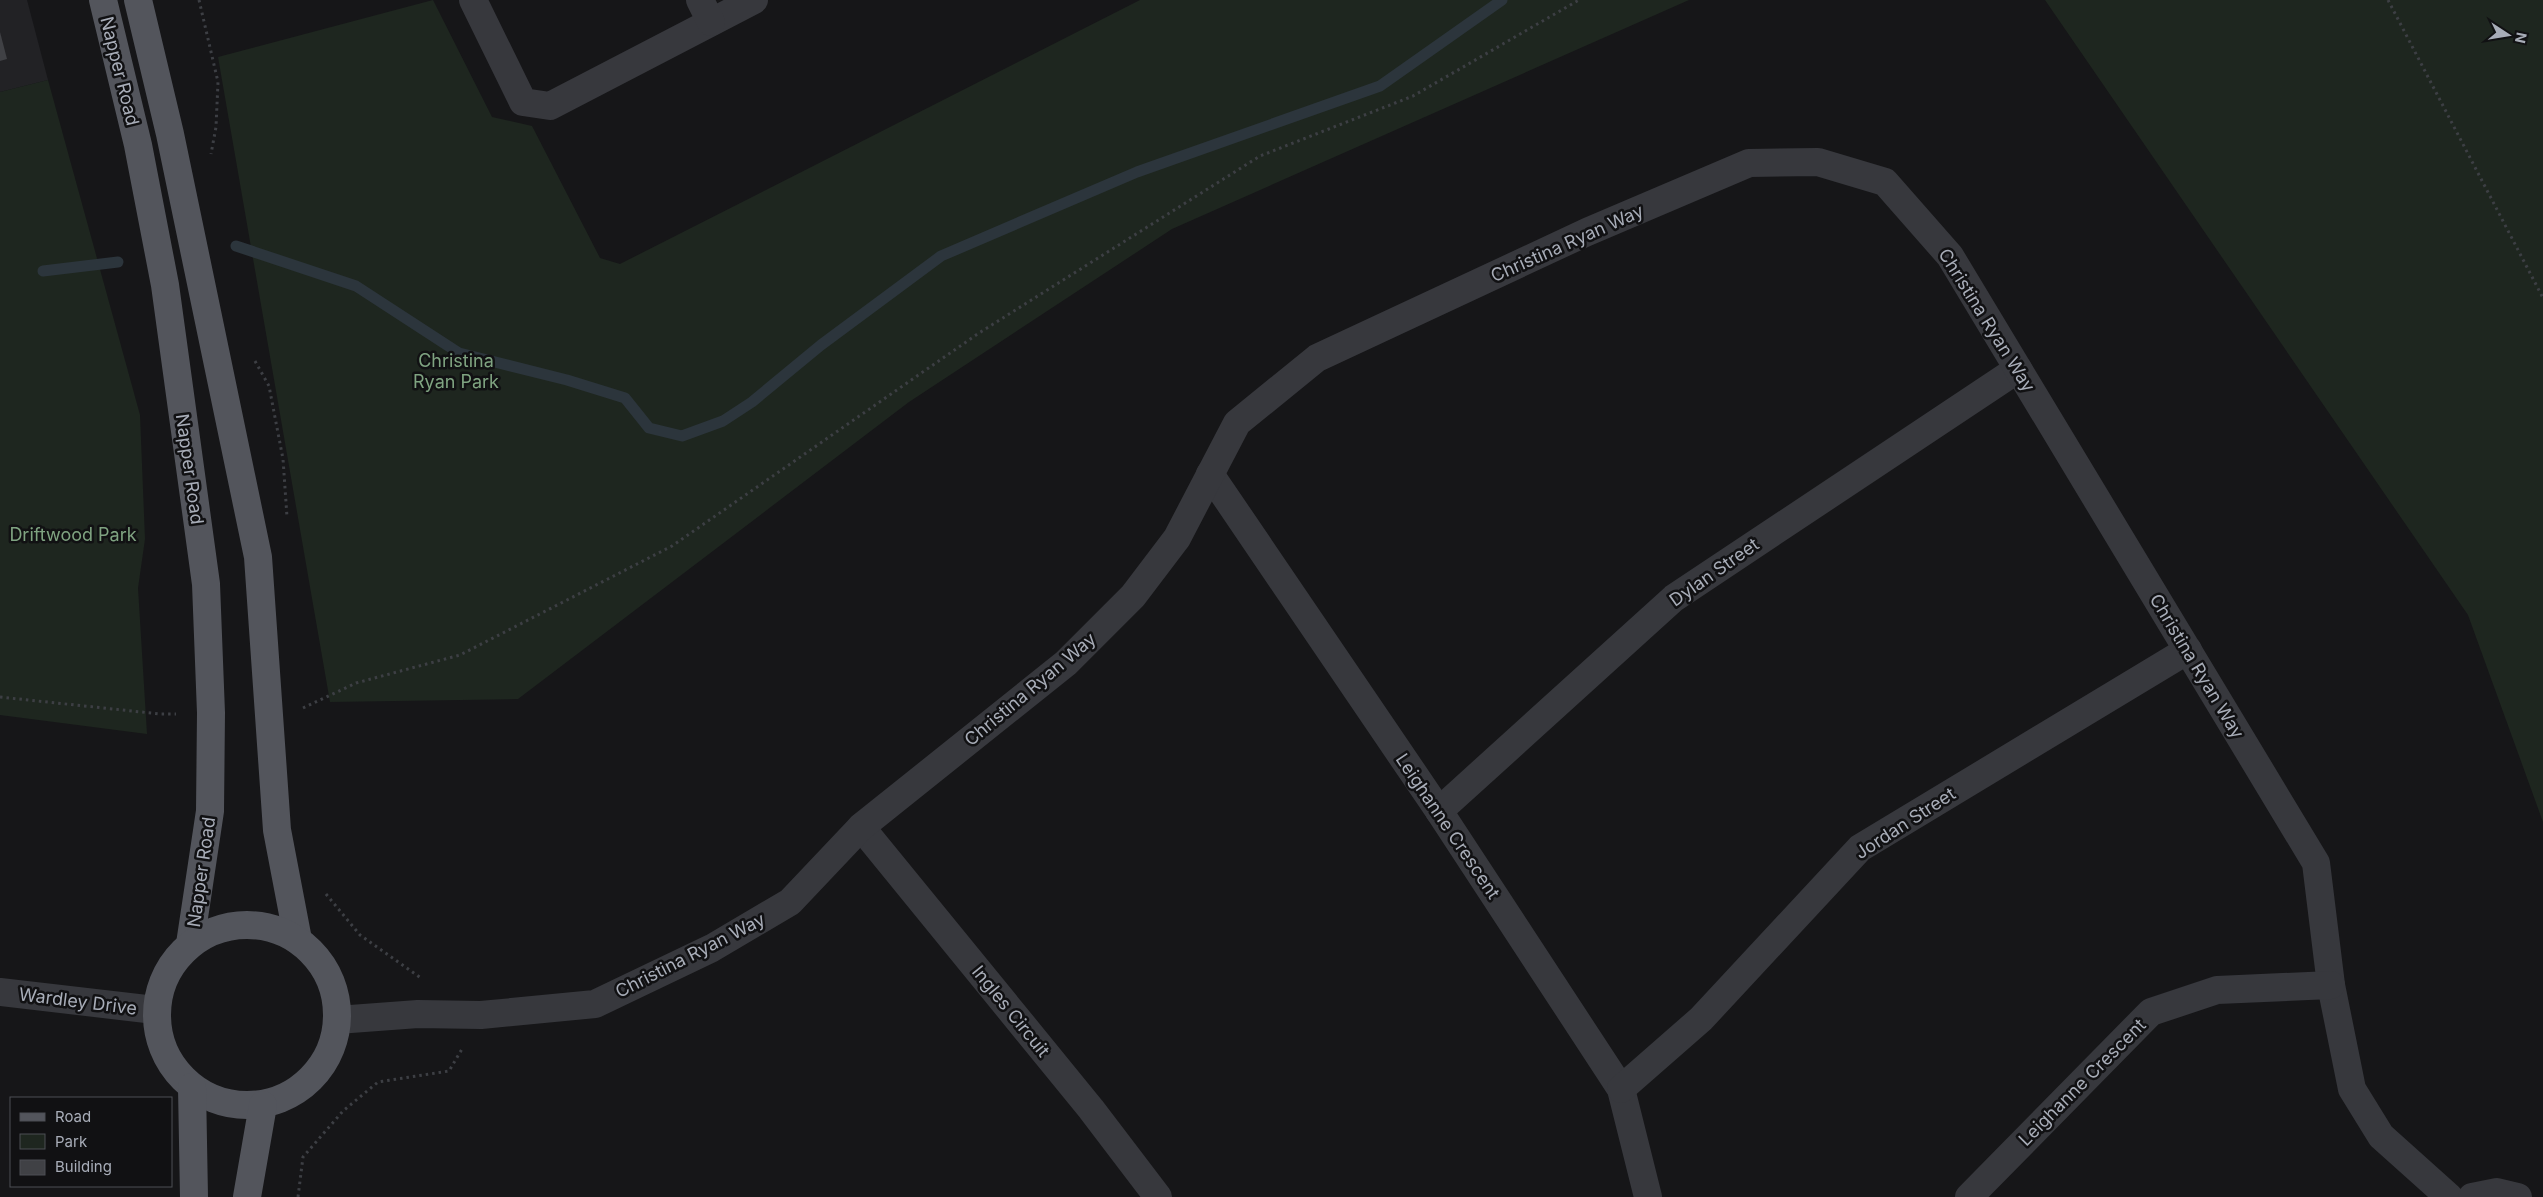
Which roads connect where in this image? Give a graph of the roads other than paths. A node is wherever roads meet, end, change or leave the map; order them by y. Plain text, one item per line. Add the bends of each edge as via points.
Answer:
1 (102, 0) edge
2 (138, 0) edge
3 (473, 0) edge
4 (754, 0) edge
5 (705, 11) edge
6 (2018, 369) junction
7 (1210, 474) junction
8 (2188, 650) junction
9 (1439, 811) junction
10 (861, 827) junction
11 (298, 940) junction
12 (190, 944) junction
13 (2331, 985) junction
14 (0, 992) edge
15 (156, 1010) junction
16 (337, 1020) junction
17 (192, 1087) junction
18 (1620, 1089) junction
19 (263, 1105) junction
20 (194, 1197) edge
21 (247, 1197) edge
22 (1158, 1197) edge
23 (1648, 1197) edge
24 (1969, 1197) edge
25 (2449, 1197) edge
26 (2472, 1197) edge
27 (2518, 1197) edge

1 - 12 main road, Napper Road via 138,145 165,286 206,584 211,713 210,810
2 - 11 main road, Napper Road via 170,134 258,557 280,714 277,830
3 - 5 street via 524,102 550,106
4 - 5 street
6 - 7 street, Christina Ryan Way via 1950,256 1885,182 1818,162 1749,163 1587,232 1317,358 1237,423
6 - 8 street, Christina Ryan Way
6 - 9 street, Dylan Street via 1674,598
7 - 9 street, Leighanne Crescent
7 - 10 street, Christina Ryan Way via 1177,538 1134,596 1066,663
8 - 13 street, Christina Ryan Way via 2316,863
8 - 18 street, Jordan Street via 1860,848 1701,1019
9 - 18 street, Leighanne Crescent
10 - 16 street, Christina Ryan Way via 790,902 712,948 596,1004 481,1015 418,1014
10 - 22 street, Ingles Circuit
11 - 12 main road via 264,926 248,924 217,929
11 - 16 main road via 322,964 335,993
12 - 15 main road via 177,958 162,985
13 - 24 street, Leighanne Crescent via 2217,990 2151,1012
13 - 25 street, Christina Ryan Way via 2352,1088 2381,1136
14 - 15 street, Wardley Drive
15 - 17 main road via 170,1064
16 - 19 main road via 330,1050 304,1086
17 - 19 main road via 225,1103
17 - 20 main road
18 - 23 street, Leighanne Crescent
19 - 21 main road
26 - 27 street via 2497,1192

